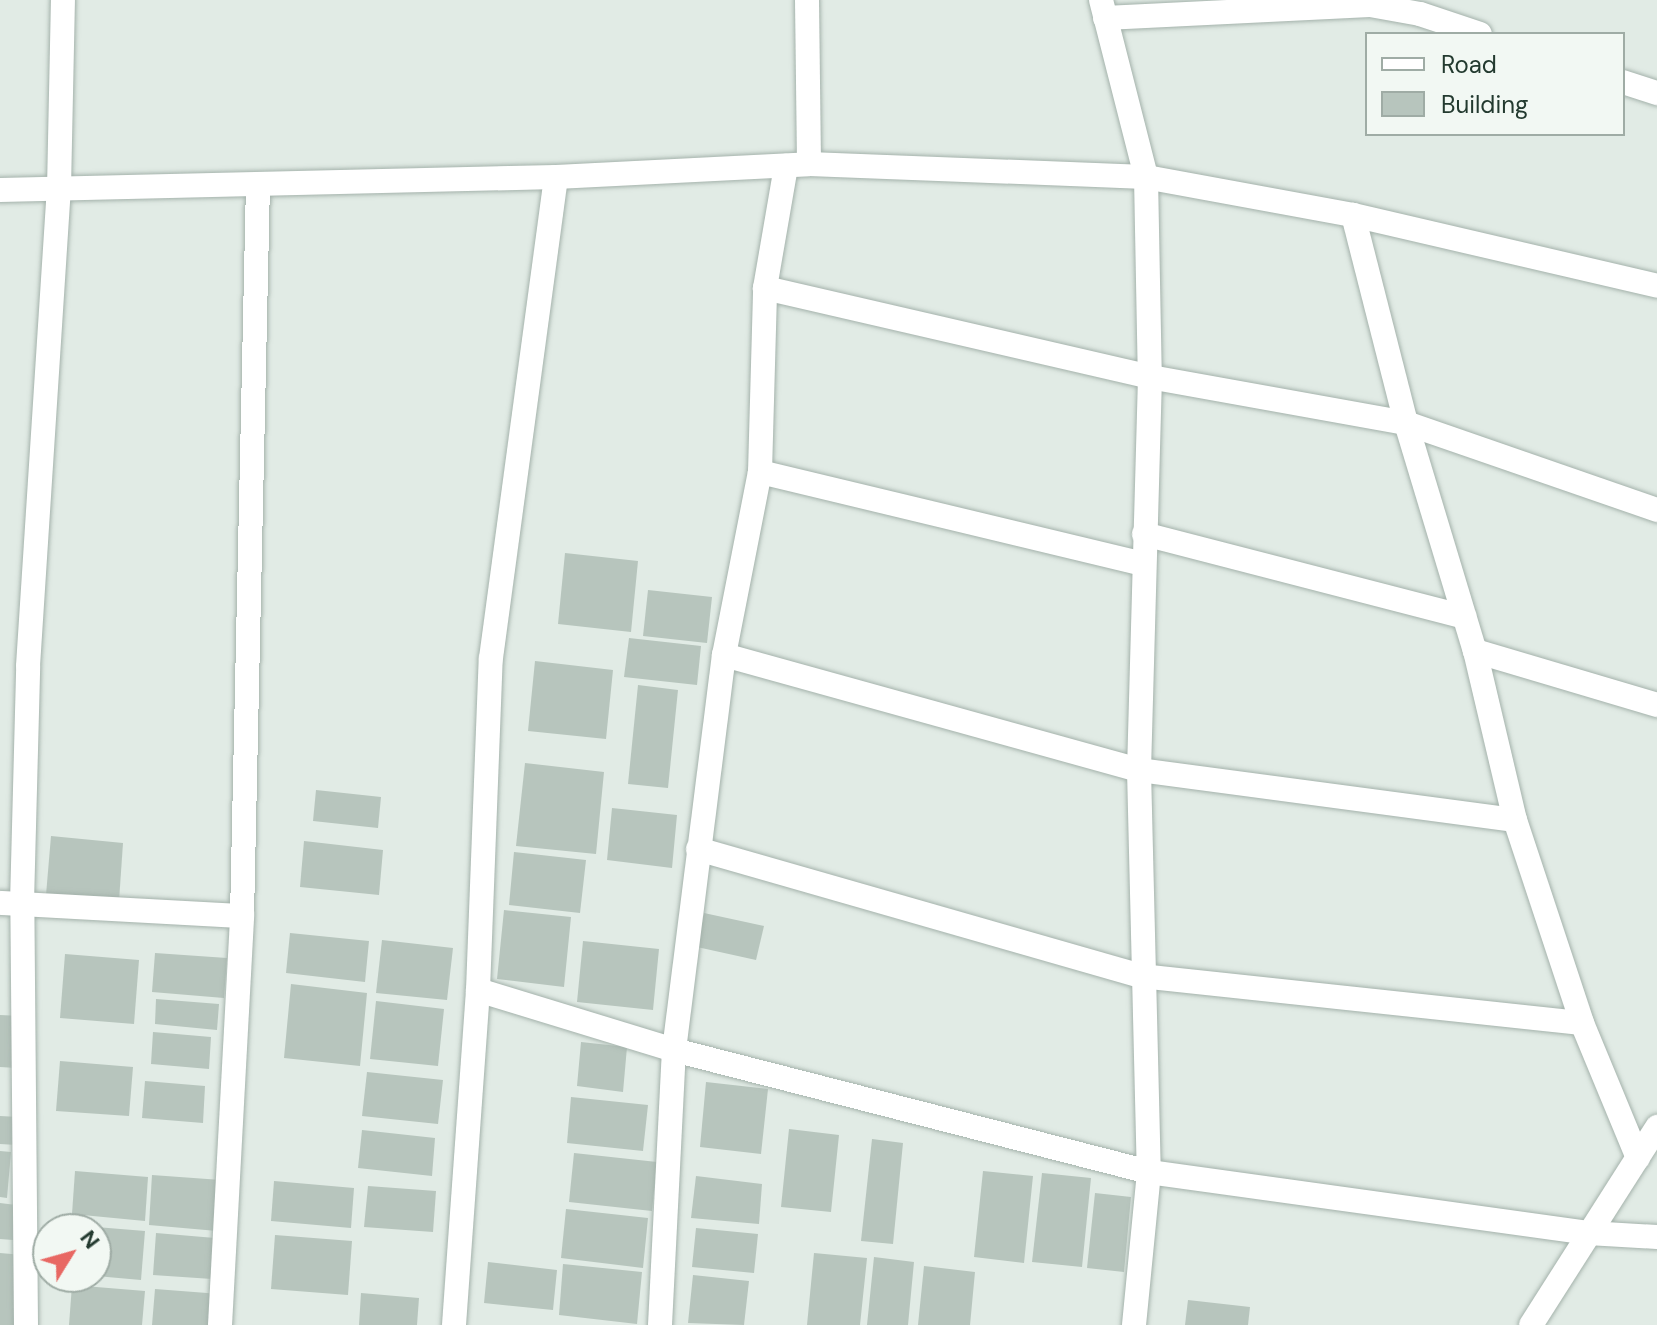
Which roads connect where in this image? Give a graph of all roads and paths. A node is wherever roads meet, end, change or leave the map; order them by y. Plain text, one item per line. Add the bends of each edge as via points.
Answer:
1 (63, 0) edge
2 (807, 0) edge
3 (1103, 9) edge
4 (1474, 32) edge
5 (1625, 83) edge
6 (1657, 93) edge
7 (797, 165) junction
8 (556, 177) junction
9 (1146, 177) junction
10 (258, 184) junction
11 (59, 189) junction
12 (0, 190) edge
13 (1353, 215) junction
14 (1657, 286) edge
15 (765, 288) junction
16 (1150, 377) junction
17 (1406, 423) junction
18 (760, 472) junction
19 (1657, 510) edge
20 (1144, 534) junction
21 (1143, 564) junction
22 (1464, 617) junction
23 (1475, 651) junction
24 (724, 655) junction
25 (1657, 705) edge
26 (1139, 770) junction
27 (1515, 820) junction
28 (698, 849) junction
29 (11, 903) edge
30 (242, 916) junction
31 (1141, 976) junction
32 (478, 990) junction
33 (1582, 1023) junction
34 (674, 1050) junction
35 (1657, 1127) edge
36 (1638, 1158) junction
37 (1149, 1172) junction
38 (1588, 1233) junction
39 (1657, 1237) edge
40 (26, 1325) edge
41 (220, 1325) edge
42 (454, 1325) edge
43 (660, 1325) edge
44 (1134, 1325) edge
45 (1531, 1325) edge

1 - 11 street
2 - 7 street
3 - 4 street via 1370,5
3 - 9 street
5 - 6 street
7 - 8 street
7 - 9 street
7 - 15 street
8 - 10 street
8 - 32 street via 491,658
9 - 13 street
9 - 16 street
10 - 11 street
10 - 30 street
11 - 12 street
11 - 29 street
13 - 14 street
13 - 17 street
15 - 16 street
15 - 18 street
16 - 17 street
16 - 20 street
17 - 19 street
17 - 22 street
18 - 21 street
18 - 24 street
20 - 21 street
20 - 22 street
21 - 26 street
22 - 23 street
23 - 25 street
23 - 27 street
24 - 26 street
24 - 28 street
26 - 27 street
26 - 31 street
27 - 33 street
28 - 31 street
28 - 34 street
29 - 30 street
29 - 40 street
30 - 41 street
31 - 33 street
31 - 37 street
32 - 34 street
32 - 42 street
33 - 36 street
34 - 37 street
34 - 43 street
35 - 36 street
36 - 38 street
37 - 38 street
37 - 44 street
38 - 39 street
38 - 45 street

